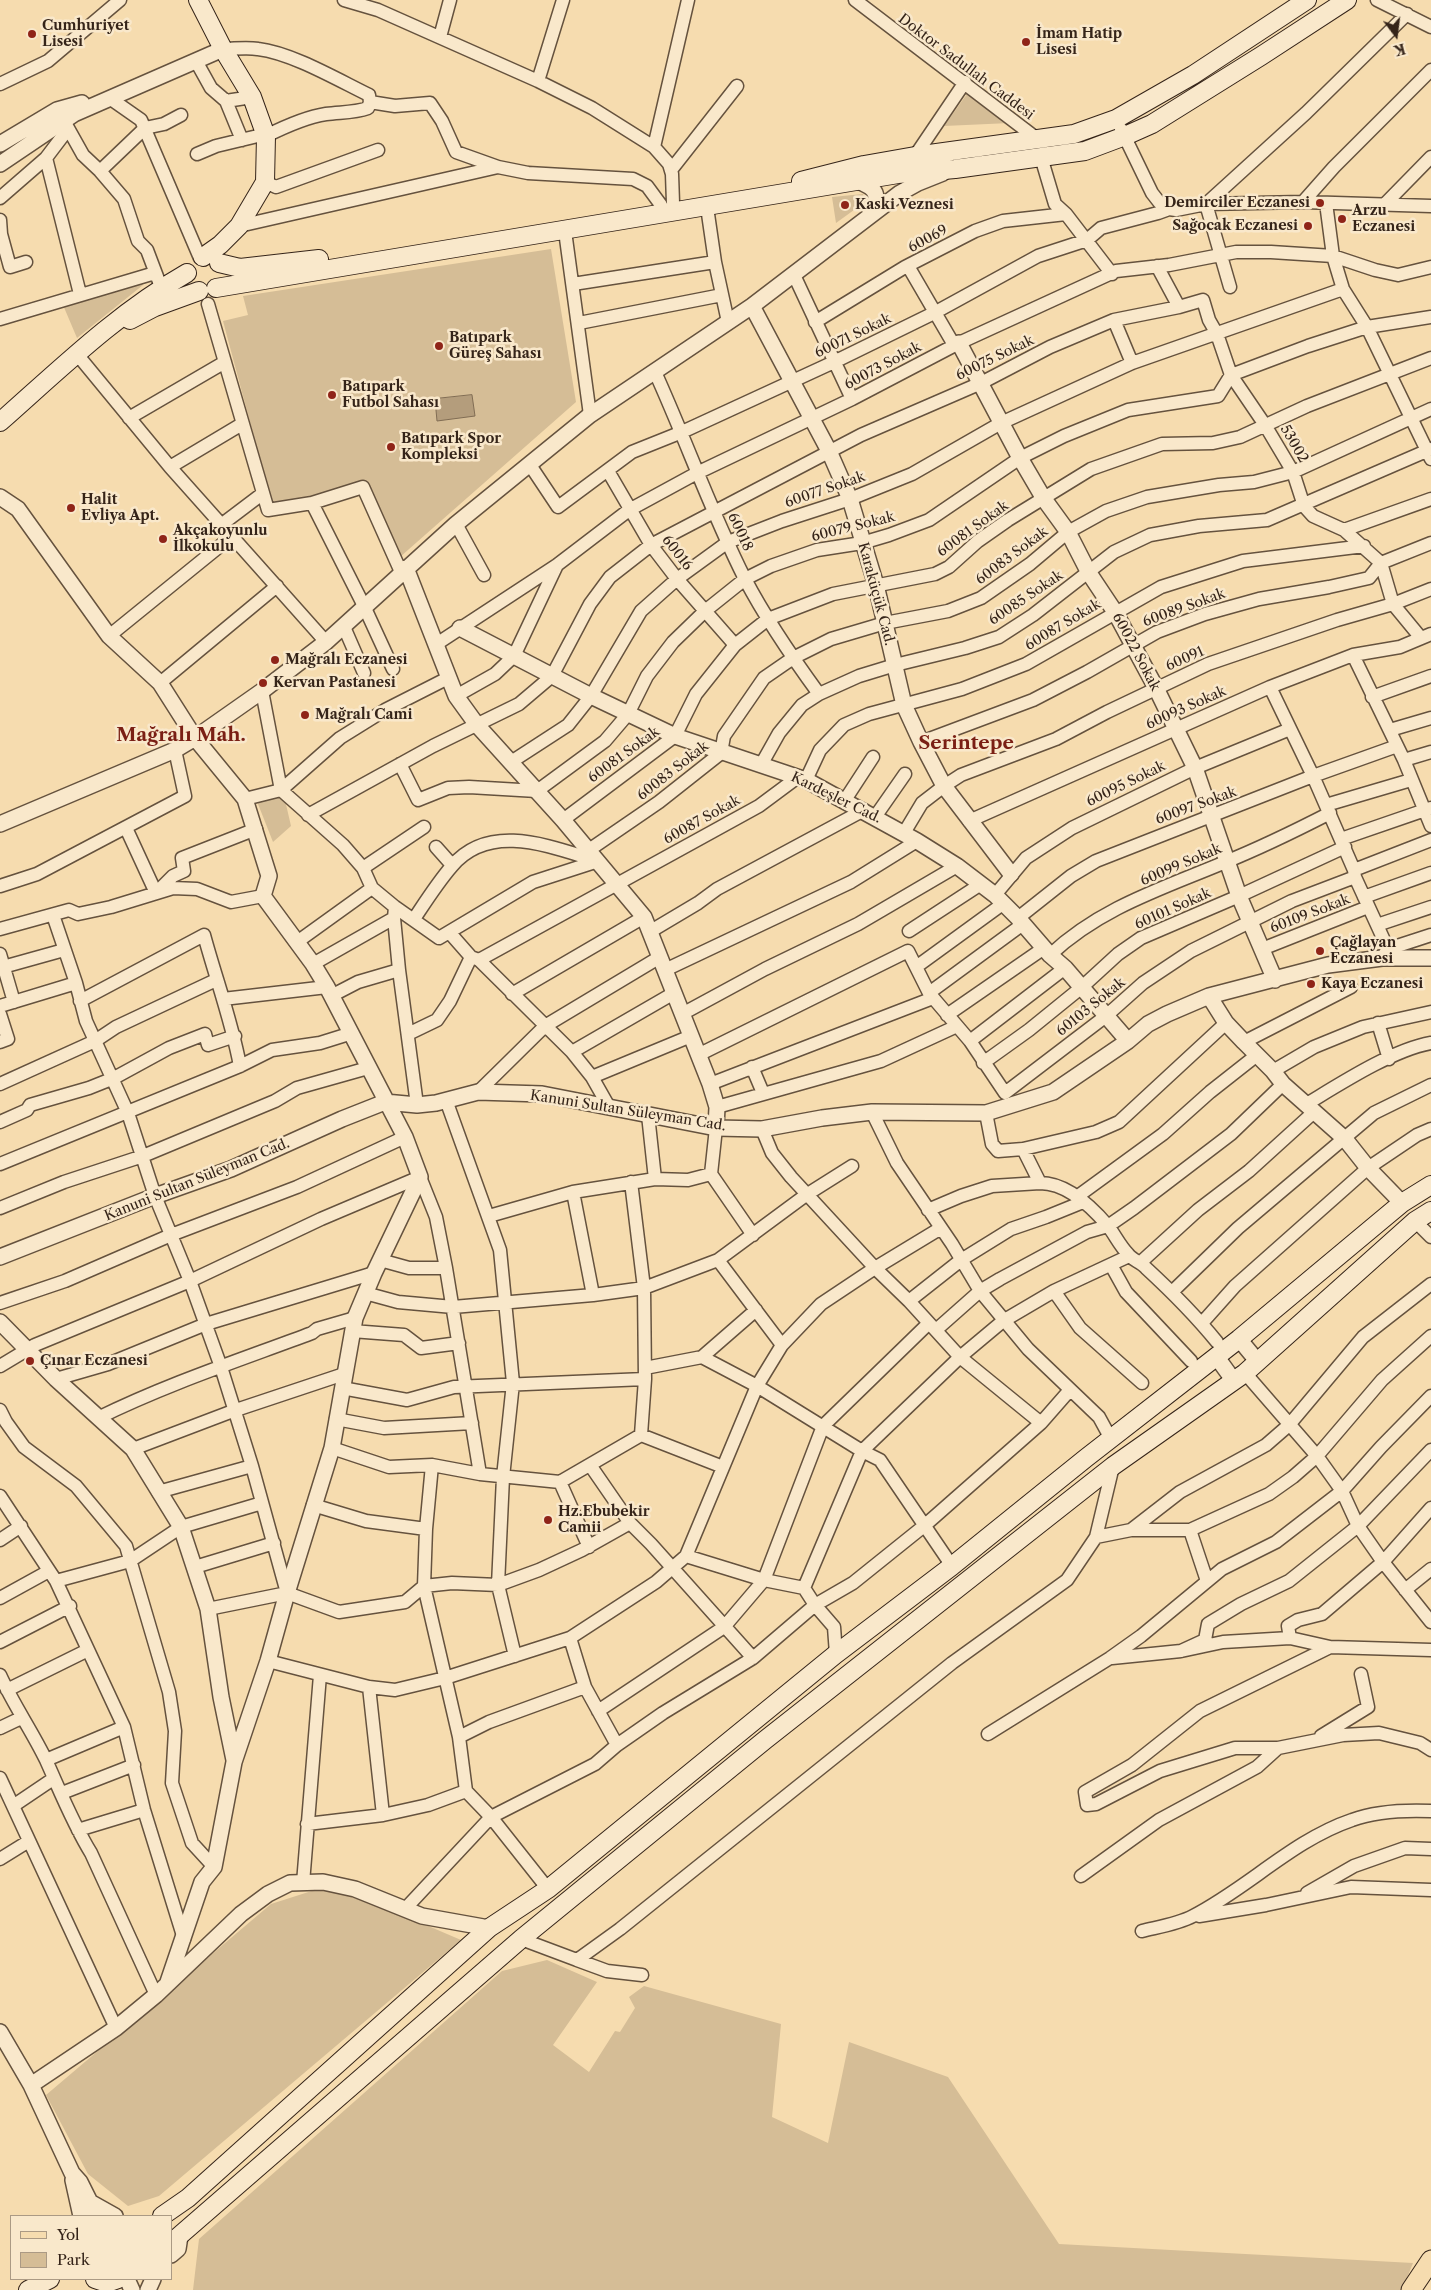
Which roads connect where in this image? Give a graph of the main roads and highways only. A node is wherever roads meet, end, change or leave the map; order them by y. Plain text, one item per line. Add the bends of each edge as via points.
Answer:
1 (198, 0) edge
2 (1307, 0) edge
3 (1346, 0) edge
4 (915, 156) junction
5 (898, 174) junction
6 (207, 259) junction
7 (187, 272) junction
8 (208, 295) junction
9 (76, 353) junction
10 (0, 422) edge
11 (1431, 1185) edge
12 (1431, 1211) edge
13 (163, 2215) edge
14 (176, 2240) edge
15 (1431, 2260) edge
16 (1411, 2290) edge

1 - 6 main road via 252,97 266,135 265,182 239,226
2 - 4 main road via 1193,75 1116,119 1074,134
3 - 5 main road via 1152,124 1125,136 1085,151
4 - 5 main road
4 - 6 main road via 864,165 762,191 279,265 240,268
5 - 8 main road
6 - 7 main road via 192,262
6 - 8 main road via 223,273 222,279
7 - 8 main road via 190,284
7 - 9 main road via 158,280
8 - 9 main road via 155,307
9 - 10 main road
11 - 13 main road via 1402,1203 1239,1339 1216,1349 1111,1438 836,1654 548,1889 489,1928 188,2198
12 - 14 main road via 1415,1221 1246,1372 1113,1466 765,1740 521,1939
15 - 16 main road

